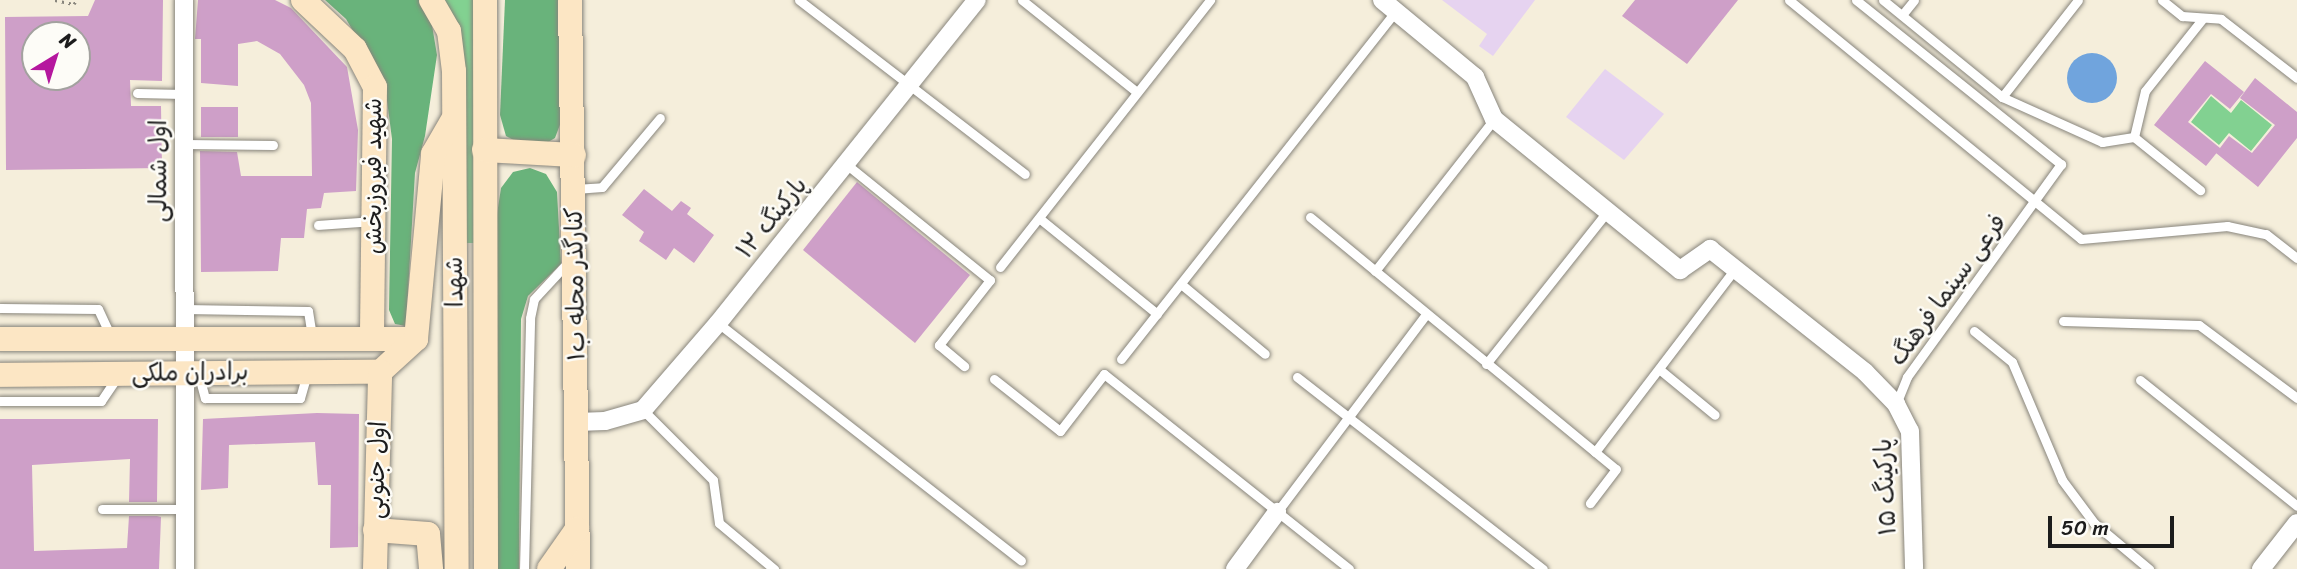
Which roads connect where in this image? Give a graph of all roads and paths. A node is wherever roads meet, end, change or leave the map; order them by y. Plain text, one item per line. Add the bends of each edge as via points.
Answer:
1 (55, 0) edge
2 (76, 0) edge
3 (184, 0) edge
4 (303, 0) edge
5 (431, 0) edge
6 (485, 0) edge
7 (570, 0) edge
8 (799, 0) edge
9 (977, 0) edge
10 (1022, 0) edge
11 (1210, 0) edge
12 (1789, 0) edge
13 (1856, 0) edge
14 (1883, 0) edge
15 (1914, 0) edge
16 (2078, 0) edge
17 (2162, 0) edge
18 (1389, 6) edge
19 (1902, 15) junction
20 (2203, 18) junction
21 (2297, 78) edge
22 (909, 85) junction
23 (1137, 92) junction
24 (138, 93) dead end
25 (183, 94) junction
26 (2002, 97) junction
27 (660, 118) dead end
28 (1494, 119) junction
29 (453, 120) junction
30 (2134, 137) junction
31 (183, 144) junction
32 (273, 145) dead end
33 (484, 150) junction
34 (574, 155) junction
35 (846, 164) junction
36 (1025, 174) dead end
37 (575, 189) junction
38 (2200, 190) dead end
39 (2036, 201) junction
40 (1607, 212) junction
41 (1310, 217) dead end
42 (1039, 218) junction
43 (376, 220) junction
44 (318, 225) dead end
45 (576, 253) junction
46 (2297, 258) edge
47 (1000, 267) dead end
48 (1735, 269) junction
49 (1375, 271) junction
50 (1181, 284) junction
51 (0, 308) edge
52 (183, 309) junction
53 (1157, 314) junction
54 (1426, 314) junction
55 (2063, 321) dead end
56 (718, 323) junction
57 (1974, 331) dead end
58 (372, 337) junction
59 (312, 338) junction
60 (0, 339) edge
61 (415, 339) junction
62 (113, 341) junction
63 (183, 343) junction
64 (1265, 354) dead end
65 (1121, 359) dead end
66 (1486, 363) junction
67 (964, 366) dead end
68 (1659, 369) junction
69 (380, 372) junction
70 (119, 374) junction
71 (191, 374) junction
72 (0, 375) edge
73 (1297, 377) dead end
74 (994, 379) dead end
75 (2140, 380) dead end
76 (2297, 398) edge
77 (0, 401) edge
78 (1896, 404) junction
79 (643, 411) junction
80 (1715, 415) dead end
81 (1347, 418) junction
82 (577, 422) junction
83 (1595, 452) junction
84 (1590, 503) dead end
85 (2297, 506) edge
86 (102, 509) dead end
87 (185, 509) junction
88 (1277, 512) junction
89 (2297, 523) edge
90 (578, 529) junction
91 (375, 530) junction
92 (1021, 561) dead end
93 (185, 569) edge
94 (375, 569) edge
95 (430, 569) edge
96 (457, 569) edge
97 (486, 569) edge
98 (524, 569) edge
99 (549, 569) edge
100 (578, 569) edge
101 (774, 569) edge
102 (1235, 569) edge
103 (1349, 569) edge
104 (1542, 569) edge
105 (1914, 569) edge
106 (2148, 569) edge
107 (2261, 569) edge

1 - 2 path via 74,4
3 - 25 street, اول شمالی
4 - 43 main road, شهید فیروزبخش via 326,16 355,49 375,87
5 - 29 main road, شهدا via 452,47
6 - 33 main road, شهدا
7 - 34 main road, کنارگذر محله ب۱
8 - 22 lane
9 - 22 street, پارکینگ ۱۲
10 - 23 lane
11 - 23 lane
12 - 39 lane
13 - 39 lane, فرعی سینما فرهنگ via 2061,164
14 - 19 lane
15 - 19 lane
16 - 26 lane
17 - 20 lane via 2182,16
18 - 28 street via 1475,77
18 - 50 lane
19 - 26 lane
20 - 21 lane via 2221,19
20 - 30 lane via 2145,91
22 - 35 street, پارکینگ ۱۲
22 - 36 lane
23 - 42 lane
24 - 25 lane
25 - 31 street, اول شمالی
26 - 30 lane via 2102,142
27 - 37 lane via 602,187
28 - 40 street
28 - 49 lane
29 - 61 main road via 433,154
29 - 96 main road, شهدا
30 - 38 lane
31 - 32 lane
31 - 52 street, اول شمالی
33 - 34 main road
33 - 97 main road, شهدا
34 - 37 main road, کنارگذر محله ب۱
35 - 56 street, پارکینگ ۱۲
35 - 67 lane via 990,280 939,345
37 - 45 main road, کنارگذر محله ب۱
39 - 46 lane via 2081,239 2227,226 2266,234
39 - 78 lane, فرعی سینما فرهنگ via 1907,377
40 - 48 street, پارکینگ ۱۵ via 1680,270 1710,250
40 - 66 lane
41 - 49 lane
42 - 47 lane
42 - 53 lane
43 - 44 lane
43 - 58 main road, شهید فیروزبخش
45 - 82 main road, کنارگذر محله ب۱
45 - 98 lane via 534,299 530,318
48 - 68 lane
48 - 78 street, پارکینگ ۱۵ via 1865,372
49 - 54 lane
50 - 53 lane
50 - 64 lane
51 - 62 lane via 98,309
52 - 59 lane via 308,310
52 - 63 street, اول شمالی
53 - 65 lane
54 - 66 lane
54 - 81 lane
55 - 76 lane via 2199,325
56 - 79 street, پارکینگ ۱۲
56 - 92 lane
57 - 106 lane via 2012,362 2062,480 2094,523
58 - 59 main road, برادران ملکی
58 - 61 main road, برادران ملکی
59 - 63 main road, برادران ملکی
60 - 62 main road, برادران ملکی
61 - 69 main road
62 - 63 main road, برادران ملکی
63 - 71 street, اول شمالی
66 - 83 lane
68 - 80 lane
68 - 83 lane
69 - 71 main road, برادران ملکی
69 - 91 main road, اول جنوبی
70 - 71 main road, برادران ملکی
70 - 72 main road, برادران ملکی
70 - 77 lane via 101,401
71 - 87 street
73 - 81 lane
74 - 88 lane via 1060,431 1104,373
75 - 85 lane
78 - 105 street, پارکینگ ۱۵ via 1910,431
79 - 82 street via 605,421
79 - 101 lane via 713,480 719,523
81 - 88 lane
81 - 104 lane
82 - 90 main road, کنارگذر محله ب۱
83 - 84 lane via 1616,469
86 - 87 lane
87 - 93 street
88 - 102 street
88 - 103 lane
89 - 107 street
90 - 99 main road
90 - 100 main road, کنارگذر محله ب۱
91 - 94 main road, اول جنوبی
91 - 95 main road via 428,534

